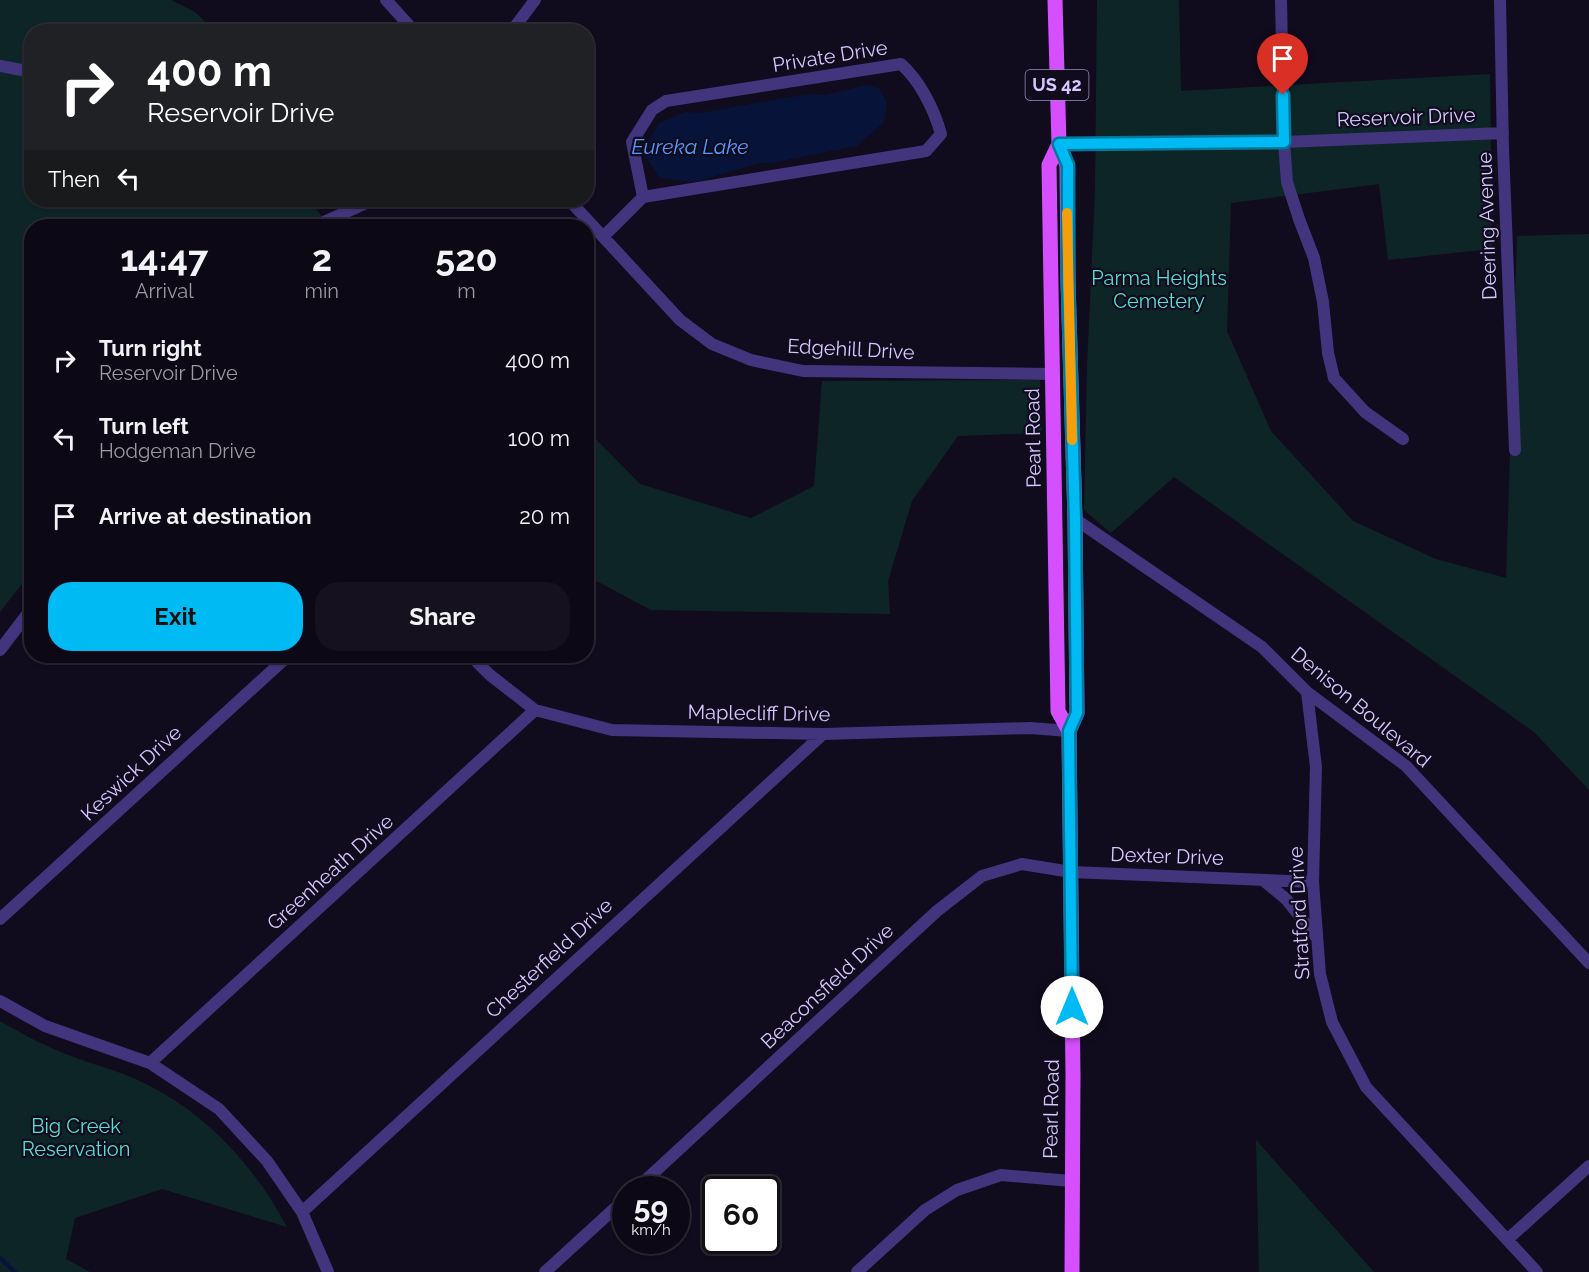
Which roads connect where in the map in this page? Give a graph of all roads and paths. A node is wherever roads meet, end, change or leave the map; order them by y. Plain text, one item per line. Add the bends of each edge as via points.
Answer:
1 (386, 0) edge
2 (535, 0) edge
3 (1055, 0) edge
4 (1281, 0) edge
5 (1500, 0) edge
6 (408, 24) edge
7 (517, 24) edge
8 (0, 66) edge
9 (24, 70) edge
10 (1503, 133) junction
11 (1284, 142) junction
12 (1059, 144) junction
13 (643, 197) junction
14 (357, 207) edge
15 (575, 207) edge
16 (331, 219) edge
17 (586, 219) edge
18 (594, 227) edge
19 (603, 237) junction
20 (1052, 374) junction
21 (1402, 439) dead end
22 (1515, 450) dead end
23 (1075, 519) junction
24 (24, 618) edge
25 (0, 650) edge
26 (280, 663) edge
27 (478, 663) edge
28 (1307, 692) junction
29 (535, 710) junction
30 (1069, 731) junction
31 (823, 734) junction
32 (1071, 872) junction
33 (1262, 880) junction
34 (1313, 882) junction
35 (0, 919) edge
36 (1317, 938) junction
37 (1589, 963) edge
38 (0, 1001) edge
39 (150, 1063) junction
40 (1589, 1166) edge
41 (650, 1176) edge
42 (1071, 1181) junction
43 (612, 1211) edge
44 (302, 1212) junction
45 (1508, 1239) junction
46 (328, 1272) edge
47 (545, 1272) edge
48 (857, 1272) edge
49 (1072, 1272) edge
50 (1537, 1272) edge

1 - 6 street
2 - 7 street
3 - 12 main road, Pearl Road / US 42
4 - 11 street
5 - 10 street, Deering Avenue
8 - 9 street
10 - 11 street, Reservoir Drive
10 - 22 street, Deering Avenue
11 - 12 street, Reservoir Drive
11 - 21 street via 1287,182 1314,258 1334,378 1365,412
12 - 20 main road, Pearl Road / US 42 via 1049,165
12 - 23 main road, Pearl Road / US 42 via 1068,165
13 - 13 street, Private Drive via 632,142 652,110 666,101 901,64 922,91 941,134 926,151
13 - 19 street
14 - 16 street
15 - 17 street, Edgehill Drive
18 - 19 street, Edgehill Drive
19 - 20 street, Edgehill Drive via 680,320 712,344 751,360 803,371
20 - 30 main road, Pearl Road / US 42 via 1058,711
23 - 28 street, Denison Boulevard via 1262,647
23 - 30 main road, Pearl Road / US 42 via 1077,713
24 - 25 street
26 - 35 street, Keswick Drive
27 - 29 street, Maplecliff Drive
28 - 34 street, Stratford Drive via 1316,767
28 - 37 street, Denison Boulevard via 1406,766
29 - 31 street, Maplecliff Drive via 612,730
29 - 39 street, Greenheath Drive
30 - 31 street, Maplecliff Drive via 1030,728
30 - 32 main road, Pearl Road / US 42
31 - 44 street, Chesterfield Drive
32 - 33 street, Dexter Drive
32 - 41 street, Beaconsfield Drive via 1023,864 982,876 937,911
32 - 42 main road, Pearl Road / US 42
33 - 34 street, Dexter Drive
33 - 36 street via 1286,899
34 - 36 street, Stratford Drive
36 - 45 street, Stratford Drive via 1320,974 1332,1022 1366,1086
38 - 39 street via 45,1026
39 - 44 street via 219,1109 267,1161
40 - 45 street
42 - 48 street via 1001,1175 957,1190 925,1210
42 - 49 main road, Pearl Road / US 42
43 - 47 street
44 - 46 street
45 - 50 street, Stratford Drive

